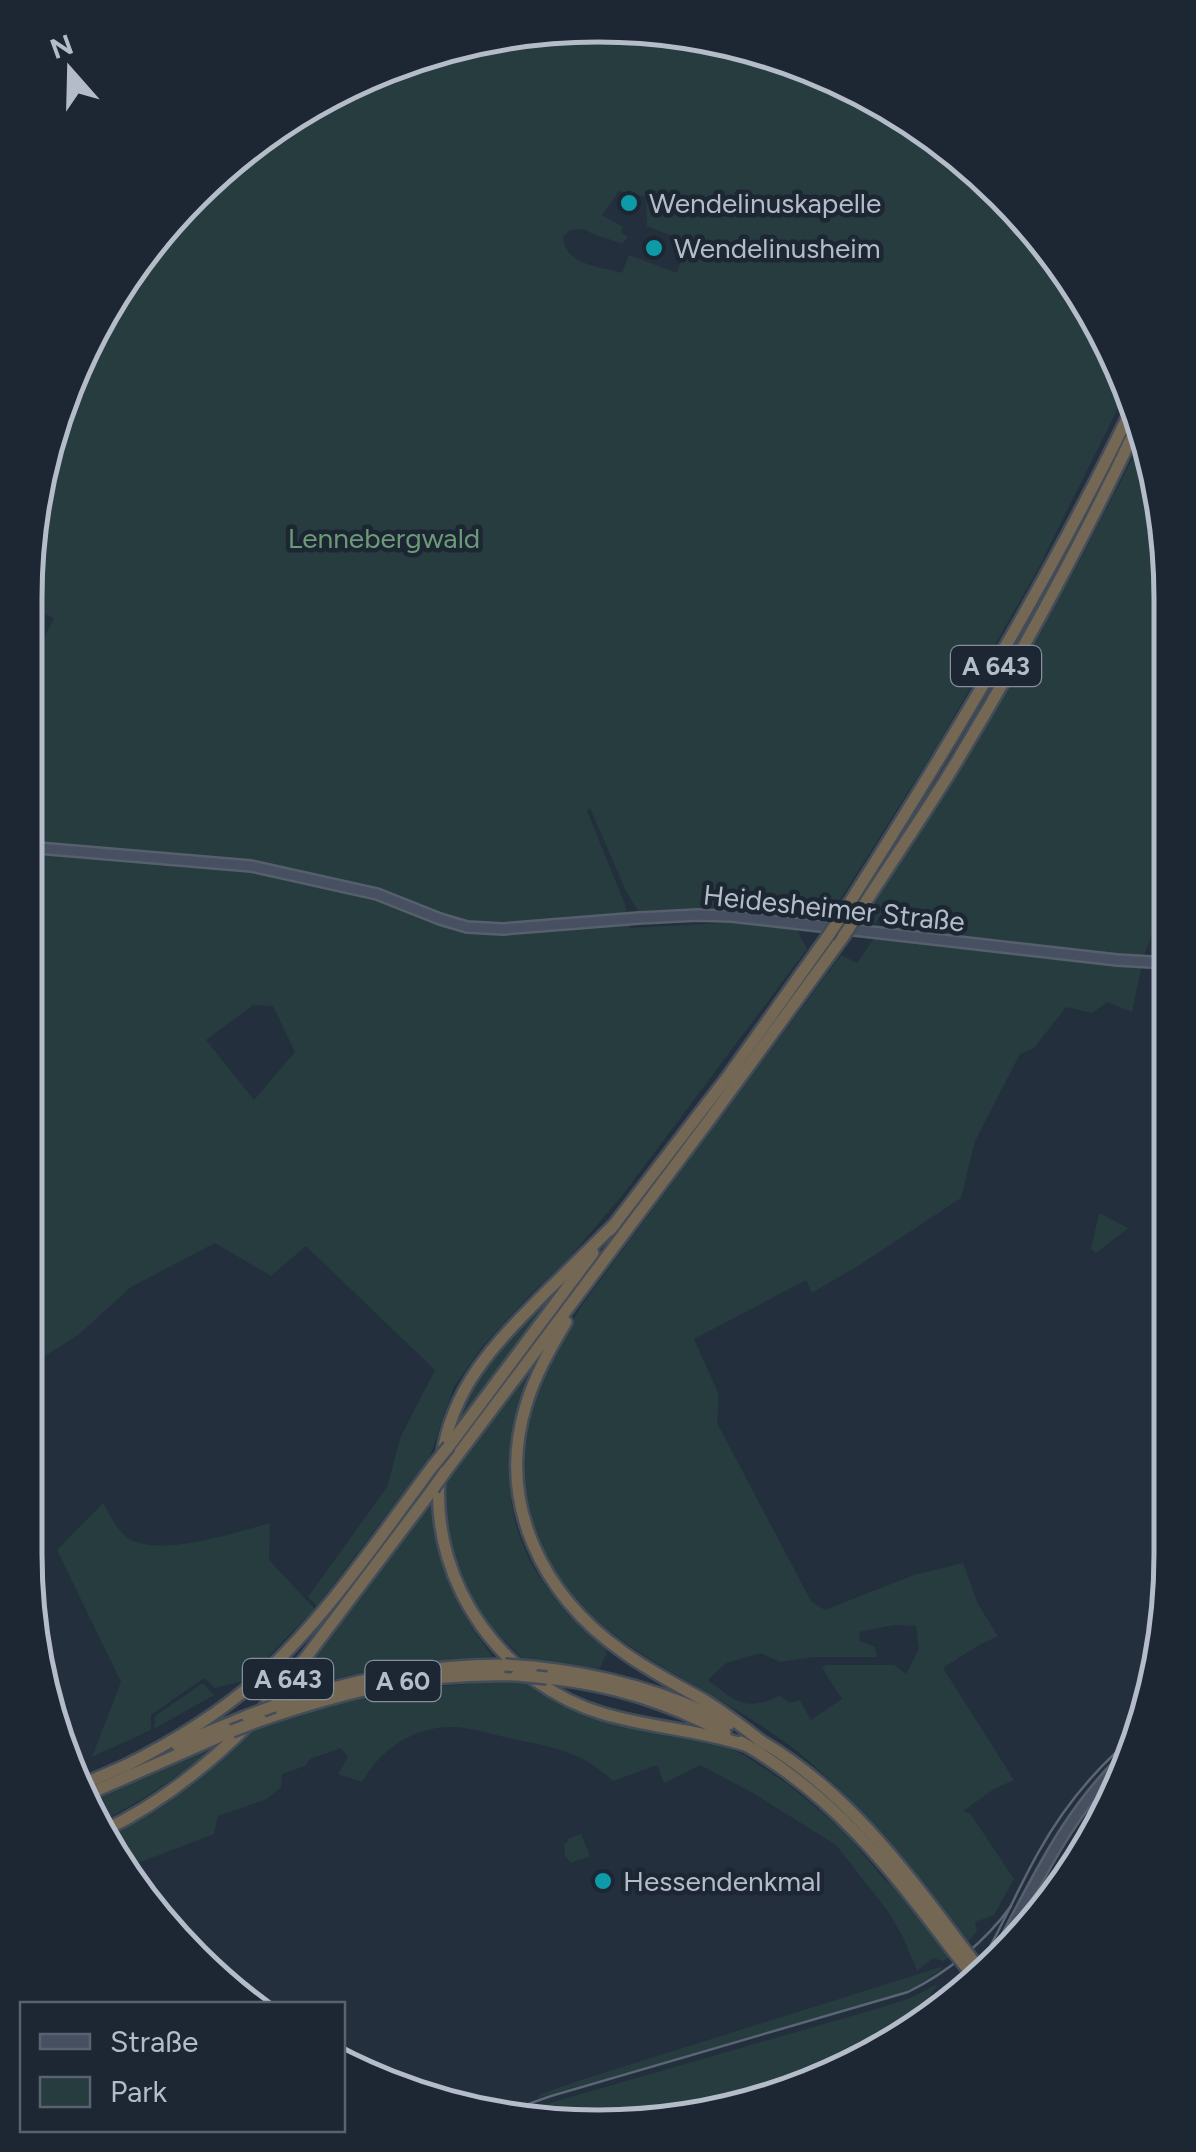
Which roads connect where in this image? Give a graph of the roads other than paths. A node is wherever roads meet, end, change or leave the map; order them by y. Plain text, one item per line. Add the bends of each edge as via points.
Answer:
1 (1125, 421) edge
2 (1131, 440) edge
3 (42, 848) edge
4 (1154, 962) edge
5 (614, 1224) junction
6 (590, 1279) junction
7 (439, 1469) junction
8 (764, 1744) junction
9 (748, 1746) junction
10 (123, 1767) junction
11 (1107, 1776) edge
12 (91, 1781) edge
13 (96, 1791) edge
14 (114, 1826) edge
15 (1014, 1922) edge
16 (954, 1944) junction
17 (973, 1964) edge
18 (969, 1968) edge

1 - 5 highway, A 643, bridge via 1056,558 943,756 828,936
2 - 6 highway, A 643, bridge via 1014,663 853,922
3 - 4 main road, Heidesheimer Straße via 251,866 377,894 467,926 730,916
5 - 7 highway, A 643, bridge via 448,1446
5 - 9 highway via 494,1344 465,1386 440,1468 446,1555 484,1631 546,1688 607,1715
6 - 7 highway, A 643
6 - 8 highway via 544,1358 520,1429 519,1494 534,1548 563,1597 590,1625
7 - 10 highway, A 643 via 266,1672 194,1727
7 - 14 highway, A 643, bridge via 432,1489 255,1718 176,1788
8 - 10 highway, A 60, bridge via 640,1688 532,1667 447,1666 340,1685
8 - 16 highway, A 60 via 822,1784 860,1821
9 - 13 highway, A 60, bridge via 697,1719 604,1687 517,1675 446,1676 340,1694 261,1720
9 - 16 highway, A 60 via 857,1831
10 - 12 highway, A 60
11 - 15 main road via 1067,1826
16 - 17 highway, A 60, bridge
16 - 18 highway, A 60, bridge

